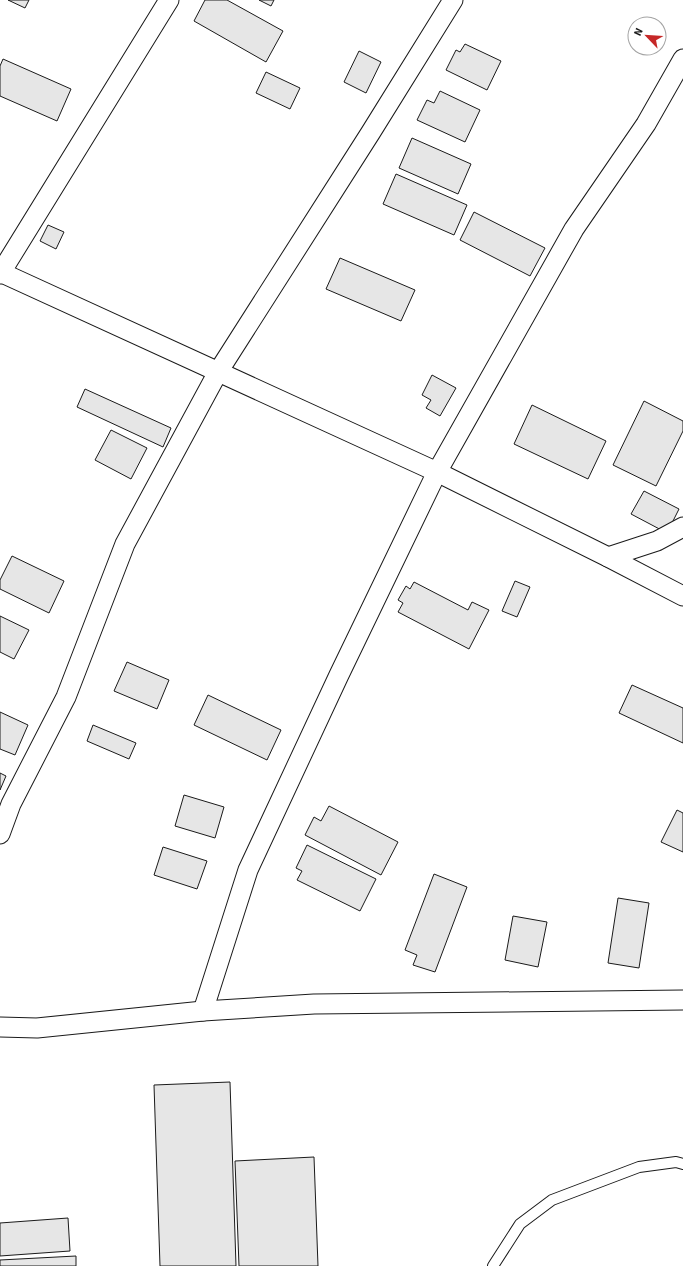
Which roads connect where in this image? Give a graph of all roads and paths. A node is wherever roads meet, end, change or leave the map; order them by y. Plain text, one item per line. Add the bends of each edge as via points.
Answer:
1 (169, 0) edge
2 (452, 0) edge
3 (683, 59) edge
4 (0, 273) edge
5 (218, 372) junction
6 (437, 472) junction
7 (683, 527) edge
8 (608, 557) junction
9 (683, 596) edge
10 (0, 834) edge
11 (683, 1000) edge
12 (203, 1011) junction
13 (0, 1027) edge
14 (683, 1164) edge
15 (493, 1266) edge

1 - 4 street
2 - 5 street via 367,139
3 - 6 street via 646,124 574,229
4 - 5 street
5 - 6 street
5 - 10 street via 125,544 66,697 11,804
6 - 8 street
6 - 12 street via 248,870
7 - 8 street via 657,541
8 - 9 street
11 - 12 street via 314,1004
12 - 13 street via 37,1028
14 - 15 lane via 676,1162 639,1167 552,1200 520,1224

